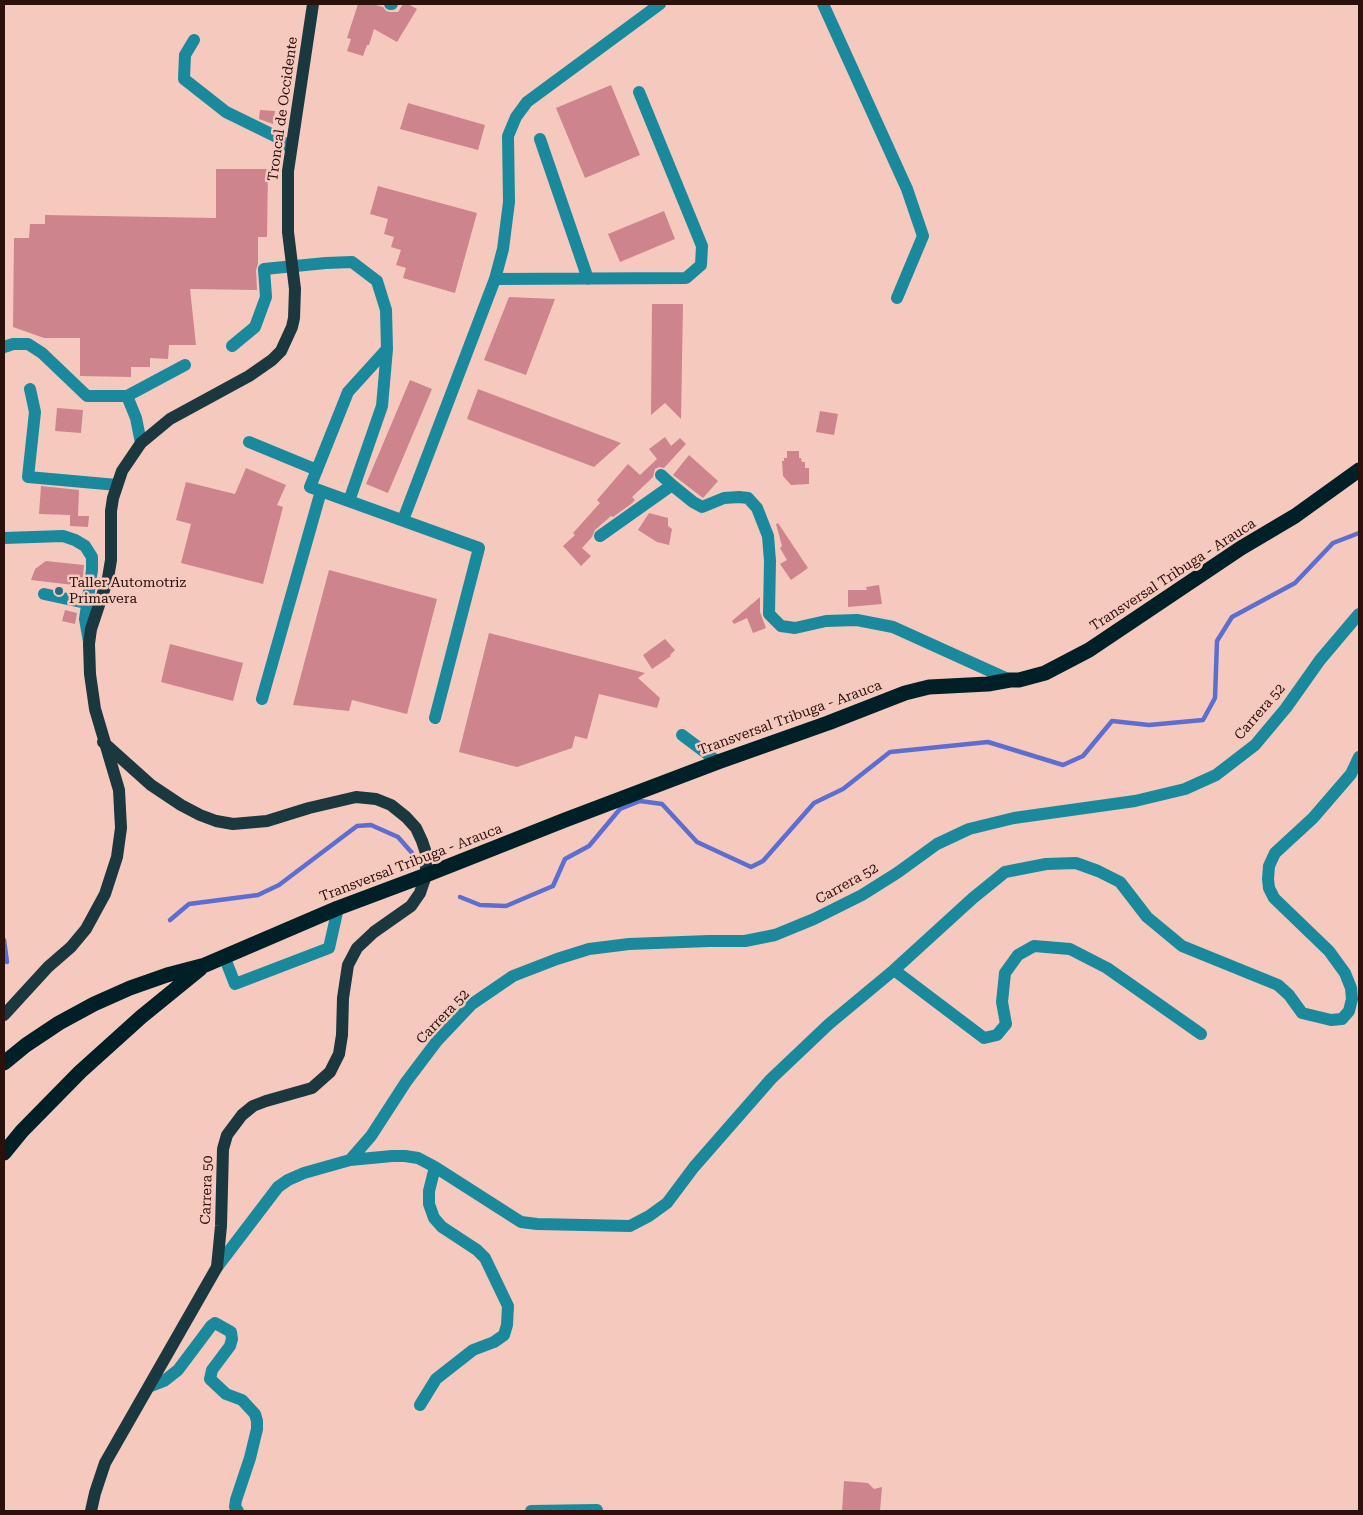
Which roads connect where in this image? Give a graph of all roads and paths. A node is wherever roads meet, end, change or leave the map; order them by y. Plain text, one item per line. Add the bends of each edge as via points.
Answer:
1 (314, 4) edge
2 (660, 4) edge
3 (823, 4) edge
4 (194, 40) dead end
5 (639, 92) dead end
6 (540, 140) dead end
7 (291, 148) junction
8 (292, 266) junction
9 (495, 279) junction
10 (588, 279) junction
11 (897, 298) dead end
12 (232, 346) dead end
13 (4, 348) edge
14 (387, 349) junction
15 (185, 365) dead end
16 (30, 389) dead end
17 (127, 396) junction
18 (249, 442) dead end
19 (141, 443) junction
20 (317, 470) junction
21 (1359, 470) edge
22 (661, 475) dead end
23 (117, 485) junction
24 (672, 485) junction
25 (321, 491) junction
26 (349, 501) junction
27 (403, 520) junction
28 (600, 536) dead end
29 (4, 538) edge
30 (44, 594) dead end
31 (86, 603) junction
32 (1359, 614) edge
33 (89, 644) junction
34 (1010, 680) junction
35 (262, 699) dead end
36 (435, 718) dead end
37 (682, 735) dead end
38 (103, 742) junction
39 (1359, 757) edge
40 (718, 762) junction
41 (426, 875) junction
42 (338, 908) junction
43 (224, 956) junction
44 (205, 965) junction
45 (894, 970) junction
46 (4, 1015) edge
47 (1201, 1034) dead end
48 (4, 1063) edge
49 (4, 1153) edge
50 (350, 1160) junction
51 (435, 1167) junction
52 (217, 1267) junction
53 (150, 1386) junction
54 (420, 1405) dead end
55 (597, 1510) dead end
56 (91, 1511) edge
57 (238, 1511) edge
58 (531, 1511) edge

1 - 7 main road, Troncal de Occidente
2 - 9 street via 527,102 516,117 508,136 508,202 503,249
3 - 11 street via 907,190 923,236
4 - 7 street via 185,55 184,79 226,112 273,135
5 - 10 street via 702,246 701,265 686,278
6 - 10 street
7 - 8 main road, Troncal de Occidente via 287,212
8 - 12 street via 264,269 266,297 255,327
8 - 14 street via 352,262 377,281 386,310
8 - 19 main road, Troncal de Occidente via 294,318 281,351 249,376 170,419
9 - 10 street
9 - 27 street
13 - 17 street via 12,344 28,344 42,353 87,396
14 - 20 street via 348,392
14 - 26 street via 382,406
15 - 17 street
16 - 23 street via 35,412 28,477
17 - 19 street
18 - 20 street
19 - 23 main road, Troncal de Occidente via 122,471
20 - 25 street via 310,487
21 - 34 highway, Transversal Tribuga - Arauca via 1295,516 1241,548 1089,650 1045,673
22 - 24 street
23 - 33 main road, Troncal de Occidente via 112,511 111,560
24 - 28 street
24 - 34 street via 702,507 724,498 738,497 748,498 757,508 768,536 770,614 781,626 794,628 826,621 856,620 893,627
25 - 26 street
25 - 35 street
26 - 27 street
27 - 36 street via 479,548
29 - 31 street via 63,536 85,546 92,557
30 - 31 street
31 - 33 street
32 - 50 street, Carrera 52 via 1255,745 1216,775 1185,789 1135,801 1014,818 968,828 937,844 862,895 775,935 745,941 589,948 513,976 472,1004 437,1041 371,1136
33 - 38 main road, Troncal de Occidente via 90,674
34 - 40 highway, Transversal Tribuga - Arauca via 929,687 905,693
37 - 40 street
38 - 41 main road via 151,785 181,805 216,821 233,824 267,821 356,798 376,799 406,816 416,828 426,853
38 - 46 main road, Troncal de Occidente via 118,790 121,812 120,842 113,874 86,929
39 - 45 street via 1351,774 1313,818 1275,853 1268,879 1274,898 1329,951 1346,973 1352,999 1349,1011 1342,1018 1331,1020 1302,1013 1278,985 1182,946 1147,917 1120,882 1076,863 1046,864 1005,872
40 - 41 highway, Transversal Tribuga - Arauca
41 - 42 highway, Transversal Tribuga - Arauca
41 - 52 main road, Carrera 50 via 411,906 374,932 357,948 348,965 339,1054 330,1072 312,1088 252,1106 227,1135 223,1149
42 - 43 highway, Transversal Tribuga - Arauca
42 - 43 street via 328,948 235,984
43 - 44 highway, Transversal Tribuga - Arauca
44 - 48 highway, Transversal Tribuga - Arauca via 158,978 94,1004 59,1023
44 - 49 highway, Transversal Tribuga - Arauca via 141,1016 80,1072
45 - 47 street via 984,1038 997,1035 1006,1024 1002,1002 1005,973 1018,955 1034,946 1070,949 1107,968
45 - 51 street via 829,1024 771,1080 694,1167 668,1203 630,1226 521,1222
50 - 51 street via 405,1156 418,1158
50 - 52 street via 304,1173 278,1187
51 - 54 street via 429,1191 434,1218 485,1258 508,1306 507,1325 504,1335 473,1350 436,1379
52 - 53 main road, Carrera 50
53 - 56 main road, Carrera 50 via 105,1464
53 - 57 street via 164,1381 178,1370 211,1326 216,1323 231,1332 230,1346 212,1370 210,1379 226,1394 242,1400 257,1421 250,1458 236,1500
55 - 58 street

